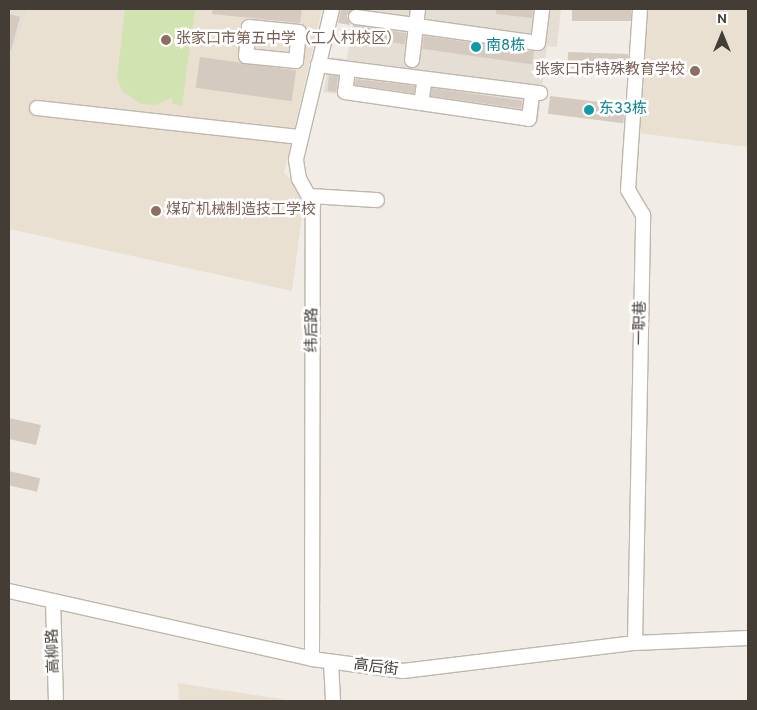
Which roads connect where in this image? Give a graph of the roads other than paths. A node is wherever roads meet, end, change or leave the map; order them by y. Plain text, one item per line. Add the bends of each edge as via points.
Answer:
1 (332, 9) edge
2 (418, 9) edge
3 (542, 9) edge
4 (640, 9) edge
5 (356, 17) dead end
6 (420, 26) junction
7 (298, 47) dead end
8 (322, 50) junction
9 (412, 60) dead end
10 (318, 65) junction
11 (348, 69) junction
12 (425, 79) junction
13 (421, 103) junction
14 (36, 108) dead end
15 (300, 137) junction
16 (310, 196) junction
17 (377, 200) dead end
18 (9, 591) edge
19 (52, 601) junction
20 (748, 638) edge
21 (635, 643) junction
22 (312, 659) junction
23 (331, 662) junction
24 (56, 701) edge
25 (333, 701) edge

1 - 8 street, 纬后路
2 - 6 street
3 - 6 street via 538,43
4 - 21 street, 一职巷 via 628,190 643,215
5 - 6 street
6 - 9 street
7 - 8 street
8 - 10 street, 纬后路
10 - 11 street
10 - 15 street, 纬后路
11 - 12 street
11 - 13 street via 345,92
12 - 13 street
12 - 13 street via 536,93 529,119
14 - 15 street
15 - 16 street, 纬后路 via 296,169
16 - 17 street
16 - 22 street, 纬后路
18 - 19 street, 高后街
19 - 22 street, 高后街
19 - 24 street, 高柳路
20 - 21 street, 高后街
21 - 23 street, 高后街 via 403,672
22 - 23 street, 高后街
23 - 25 street

